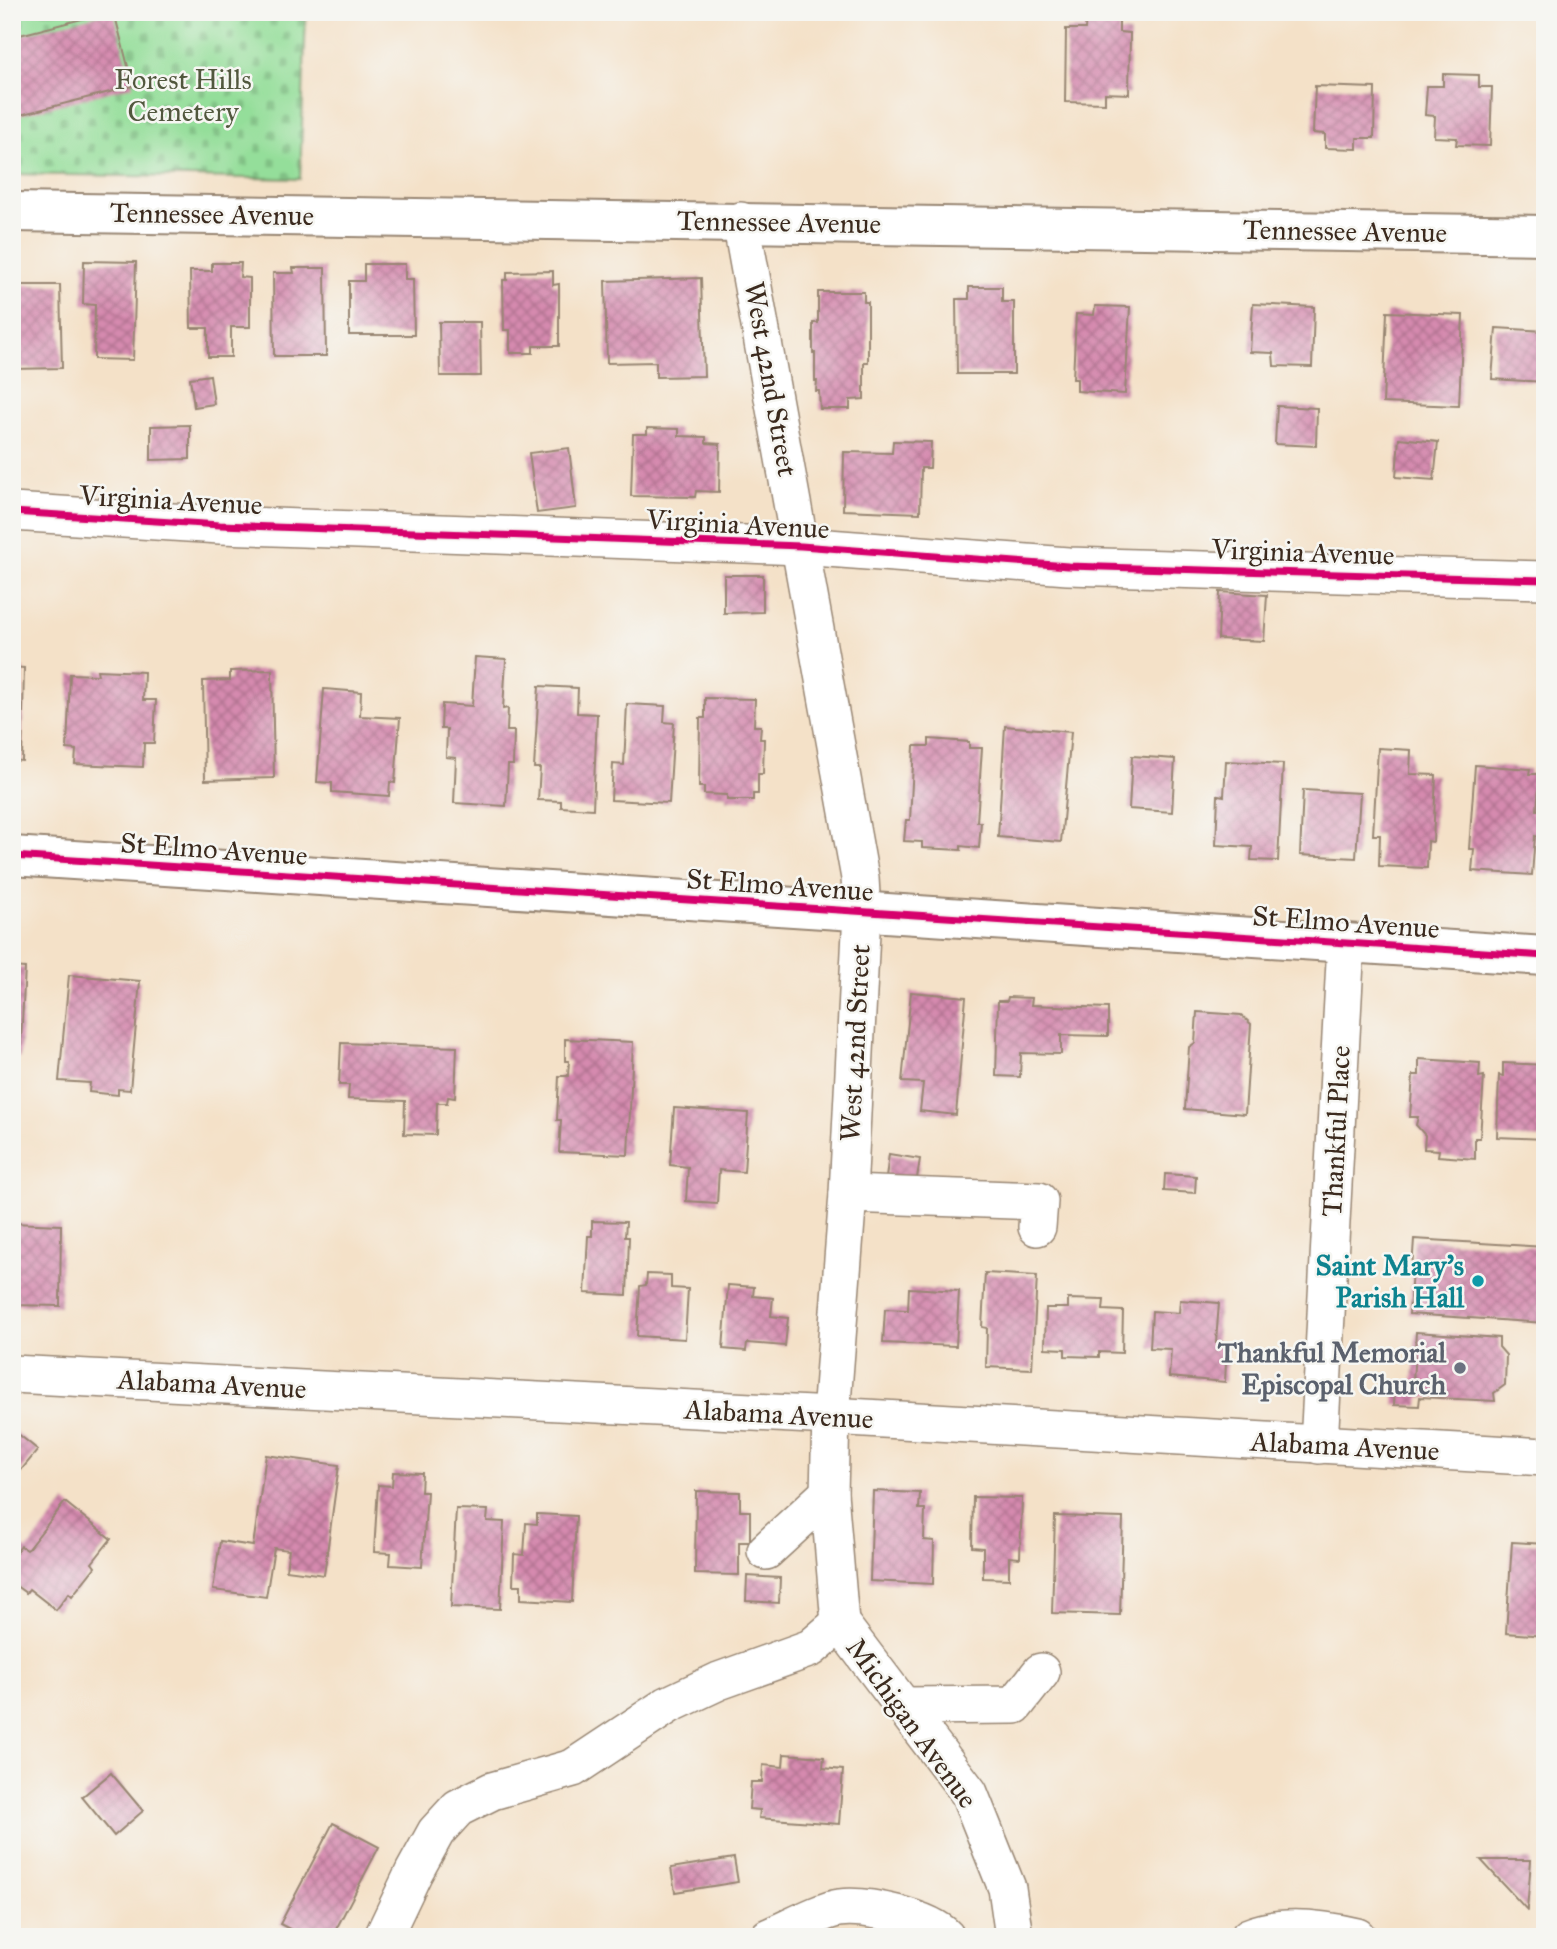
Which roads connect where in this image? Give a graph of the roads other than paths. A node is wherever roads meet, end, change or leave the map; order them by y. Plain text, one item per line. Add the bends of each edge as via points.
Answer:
1 (12, 212) edge
2 (741, 221) junction
3 (1545, 235) edge
4 (12, 512) edge
5 (802, 546) junction
6 (1545, 580) edge
7 (12, 856) edge
8 (862, 912) junction
9 (1346, 943) junction
10 (1545, 956) edge
11 (848, 1194) junction
12 (1037, 1227) dead end
13 (12, 1374) edge
14 (831, 1416) junction
15 (1319, 1445) junction
16 (1545, 1457) edge
17 (829, 1493) junction
18 (766, 1551) dead end
19 (840, 1623) junction
20 (1041, 1672) dead end
21 (905, 1706) junction
22 (383, 1937) edge
23 (769, 1937) edge
24 (946, 1937) edge
25 (1014, 1937) edge
26 (1249, 1937) edge
27 (1357, 1937) edge

1 - 2 main road, Tennessee Avenue
2 - 3 main road, Tennessee Avenue
2 - 5 street, West 42nd Street
4 - 5 street, Virginia Avenue via 220,525
5 - 6 street, Virginia Avenue via 1068,566
5 - 8 street, West 42nd Street via 860,878
7 - 8 main road, St Elmo Avenue
8 - 9 main road, St Elmo Avenue
8 - 11 street, West 42nd Street
9 - 10 main road, St Elmo Avenue
9 - 15 street, Thankful Place
11 - 12 street via 1039,1201
11 - 14 street, West 42nd Street
13 - 14 street, Alabama Avenue
14 - 15 street, Alabama Avenue
14 - 17 street, West 42nd Street
15 - 16 street, Alabama Avenue
17 - 18 street
17 - 19 street, West 42nd Street
19 - 21 street, Michigan Avenue
19 - 22 street, Michigan Avenue via 811,1648 668,1705 573,1768 492,1791 458,1808 436,1832
20 - 21 street via 1015,1705
21 - 25 street, Michigan Avenue via 969,1793 1007,1888
23 - 24 street via 839,1908 886,1911 937,1927
26 - 27 street via 1266,1930 1295,1929

